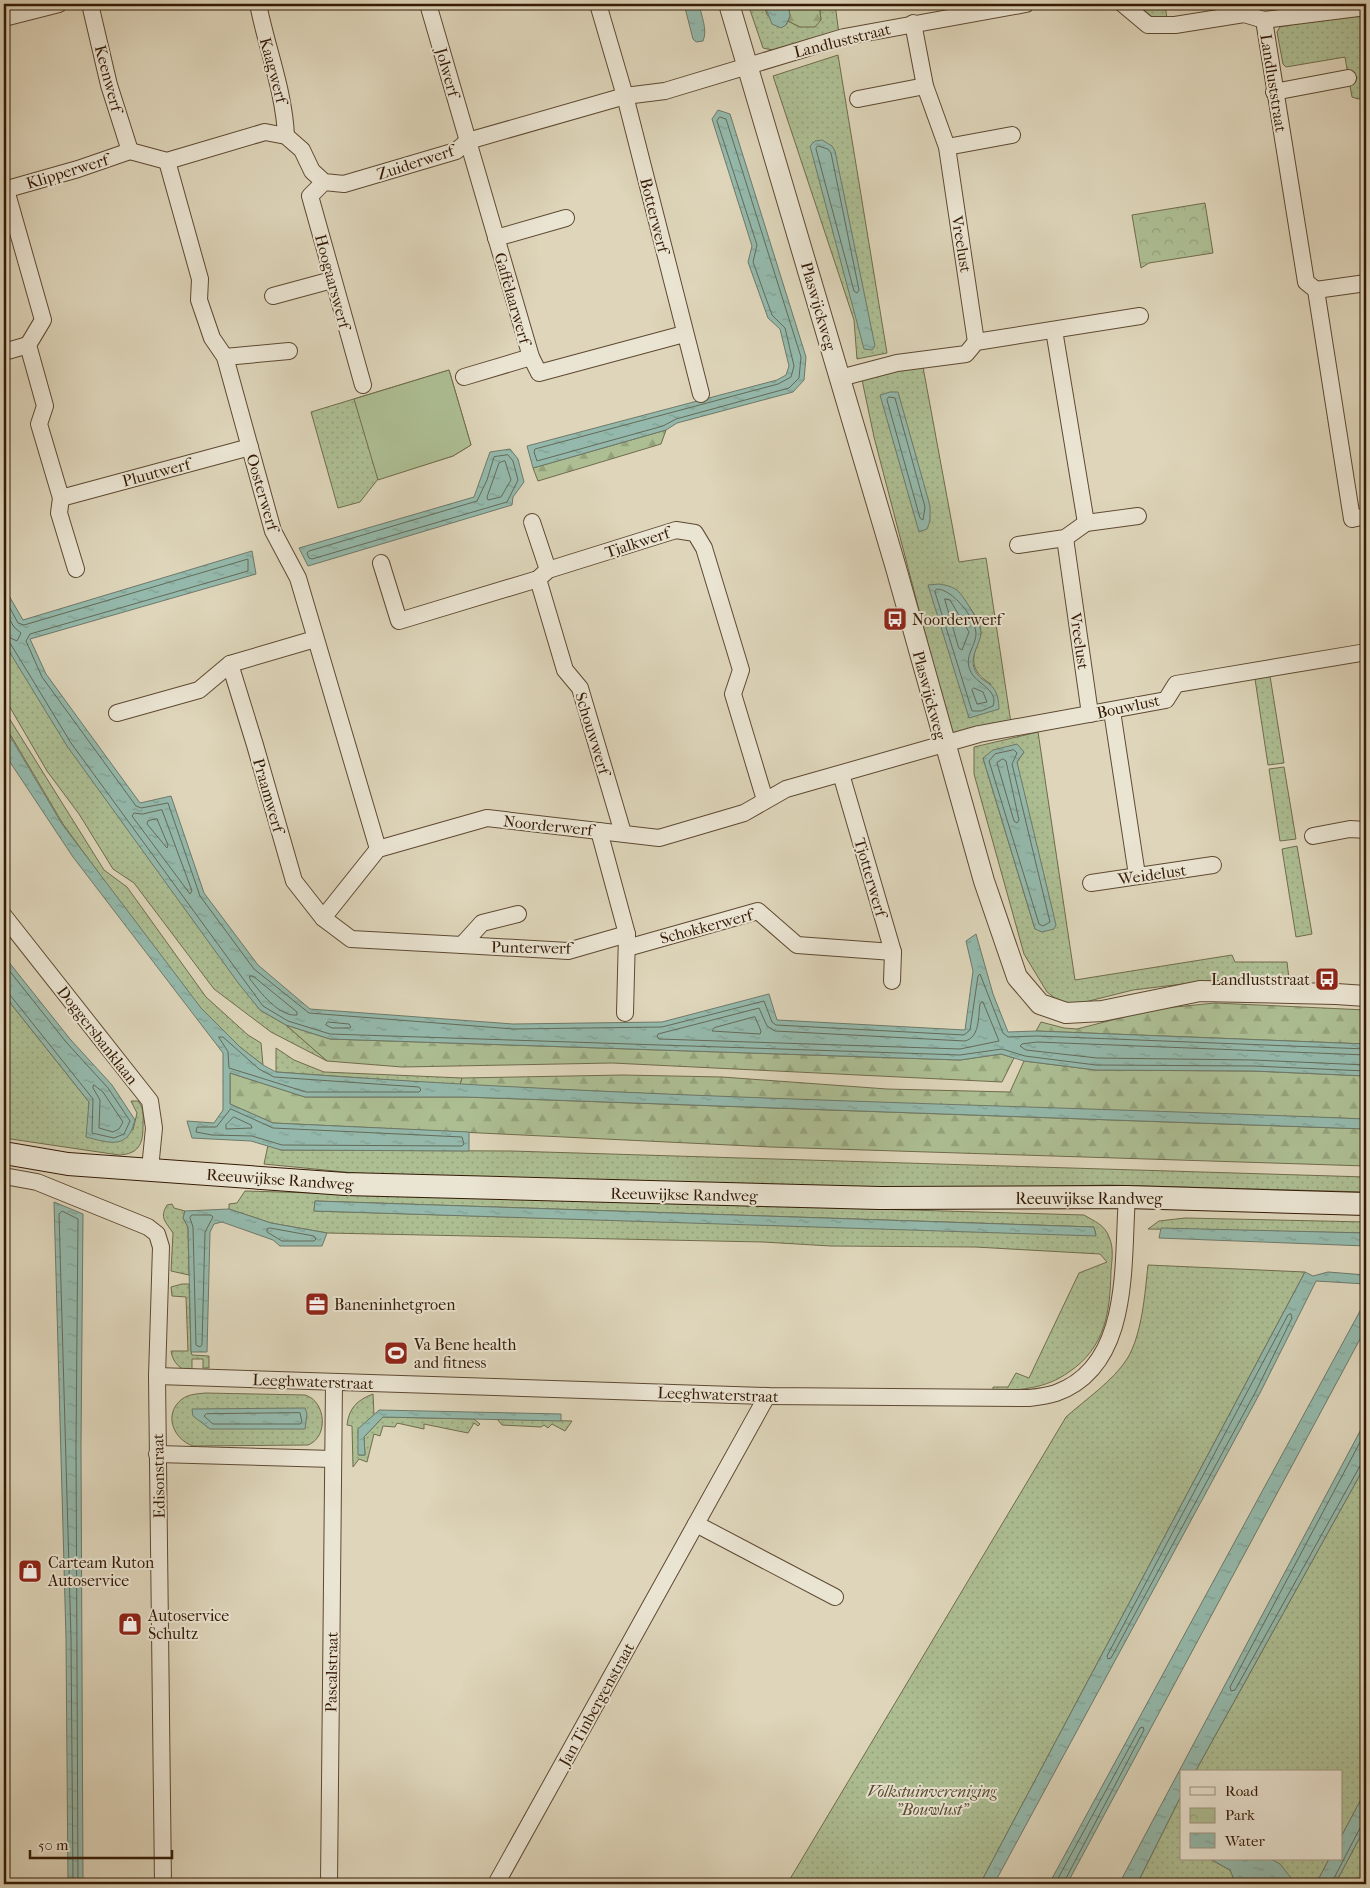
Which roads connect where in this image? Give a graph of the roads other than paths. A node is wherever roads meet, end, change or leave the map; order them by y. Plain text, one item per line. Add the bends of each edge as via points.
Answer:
1 (58, 4) edge
2 (90, 4) edge
3 (258, 4) edge
4 (428, 4) edge
5 (598, 4) edge
6 (729, 4) edge
7 (1026, 4) edge
8 (1123, 4) edge
9 (1006, 5) edge
10 (39, 6) edge
11 (1344, 7) edge
12 (1366, 7) edge
13 (4, 18) edge
14 (1264, 20) junction
15 (913, 23) junction
16 (748, 65) junction
17 (1348, 78) dead end
18 (924, 86) junction
19 (1274, 92) junction
20 (625, 96) junction
21 (858, 99) dead end
22 (1012, 135) dead end
23 (286, 136) junction
24 (468, 141) junction
25 (947, 147) junction
26 (130, 151) junction
27 (167, 161) junction
28 (324, 182) junction
29 (5, 190) edge
30 (566, 218) dead end
31 (496, 238) junction
32 (332, 280) junction
33 (1366, 282) edge
34 (1316, 290) junction
35 (273, 296) dead end
36 (1140, 316) dead end
37 (1054, 330) junction
38 (684, 334) junction
39 (976, 342) junction
40 (28, 345) junction
41 (289, 350) dead end
42 (4, 352) edge
43 (225, 358) junction
44 (531, 358) junction
45 (464, 377) dead end
46 (840, 378) junction
47 (363, 385) dead end
48 (701, 394) dead end
49 (250, 447) junction
50 (61, 498) junction
51 (1138, 516) dead end
52 (1366, 516) edge
53 (532, 522) dead end
54 (1086, 523) junction
55 (1065, 538) junction
56 (1018, 546) dead end
57 (381, 562) dead end
58 (76, 569) dead end
59 (543, 575) junction
60 (315, 639) junction
61 (1366, 652) edge
62 (230, 664) junction
63 (1112, 711) junction
64 (117, 713) dead end
65 (1090, 714) junction
66 (944, 745) junction
67 (841, 774) junction
68 (765, 800) junction
69 (1366, 830) edge
70 (599, 831) junction
71 (623, 833) junction
72 (1313, 836) dead end
73 (378, 849) junction
74 (1213, 865) dead end
75 (1137, 875) junction
76 (1091, 883) dead end
77 (518, 914) dead end
78 (4, 916) edge
79 (322, 918) junction
80 (627, 941) junction
81 (462, 945) junction
82 (893, 952) junction
83 (892, 981) dead end
84 (1366, 996) edge
85 (625, 1013) dead end
86 (4, 1153) edge
87 (150, 1169) junction
88 (4, 1176) edge
89 (1127, 1198) junction
90 (1366, 1204) edge
91 (157, 1376) junction
92 (334, 1383) junction
93 (767, 1396) junction
94 (157, 1454) junction
95 (333, 1459) junction
96 (696, 1524) junction
97 (835, 1597) dead end
98 (163, 1884) edge
99 (329, 1884) edge
100 (496, 1884) edge

1 - 10 street
2 - 26 street, Keenwerf via 109,85
3 - 23 street, Kaagwerf via 285,107
4 - 24 street, Jolwerf
5 - 20 street, Botterwerf
6 - 16 street, Plaswijckweg
7 - 9 street, Landluststraat
8 - 14 street, Landluststraat via 1148,25 1175,25 1244,14
9 - 15 street, Landluststraat
10 - 13 street
11 - 12 street
11 - 14 street
14 - 19 street, Landluststraat
15 - 16 street, Landluststraat via 844,37
15 - 18 street, Vreelust
16 - 20 street, Zuiderwerf via 665,91
16 - 46 street, Plaswijckweg
17 - 19 street
18 - 21 street
18 - 25 street, Vreelust
19 - 34 street, Landluststraat via 1306,282
20 - 24 street, Zuiderwerf
20 - 38 street, Botterwerf
22 - 25 street
23 - 27 street via 265,132
23 - 28 street via 302,150 312,171
24 - 28 street, Zuiderwerf via 456,151 344,184
24 - 31 street, Gaffelaarwerf
25 - 39 street, Vreelust
26 - 27 street
26 - 29 street, Klipperwerf
27 - 43 street, Oosterwerf via 200,278 199,300 212,338
28 - 32 street, Hoogaarswerf via 310,196
29 - 40 street via 43,320
30 - 31 street, Gaffelaarwerf
31 - 44 street, Gaffelaarwerf
32 - 35 street
32 - 47 street, Hoogaarswerf
33 - 34 street
34 - 52 street, Landluststraat via 1352,519
36 - 37 street
37 - 39 street
37 - 54 street
38 - 44 street, Gaffelaarwerf via 539,373
38 - 48 street, Botterwerf
39 - 46 street via 966,354 897,363
40 - 42 street
40 - 50 street via 45,406 39,424
41 - 43 street
43 - 49 street, Oosterwerf
44 - 45 street, Gaffelaarwerf
46 - 66 street, Plaswijckweg
49 - 50 street, Pluutwerf
49 - 60 street, Oosterwerf via 273,531 298,578
50 - 58 street via 59,513
51 - 54 street
53 - 59 street, Schouwwerf
54 - 55 street
55 - 56 street
55 - 65 street, Vreelust
57 - 59 street, Tjalkwerf via 399,621
59 - 68 street, Tjalkwerf via 676,530 695,533 704,548 741,670 733,694
59 - 71 street, Schouwwerf via 565,670 580,688
60 - 62 street
60 - 73 street, Oosterwerf
61 - 63 street, Bouwlust via 1176,684 1166,700
62 - 64 street via 199,690
62 - 79 street, Praamwerf via 294,881
63 - 65 street, Bouwlust
63 - 75 street
65 - 66 street, Bouwlust via 979,734
66 - 67 street, Noorderwerf
66 - 84 street, Plaswijckweg via 1004,942 1017,977 1040,1004 1066,1013 1102,1011 1200,991
67 - 68 street, Noorderwerf via 786,790
67 - 82 street, Tjotterwerf
68 - 71 street, Noorderwerf via 744,813 659,838
69 - 72 street via 1350,829
70 - 71 street, Noorderwerf
70 - 73 street, Noorderwerf via 487,818
70 - 80 street
73 - 79 street
74 - 75 street, Weidelust
75 - 76 street, Weidelust
77 - 81 street, Punterwerf via 482,923
78 - 87 street, Doggersbanklaan via 150,1101 154,1128
79 - 81 street, Punterwerf via 352,940
80 - 81 street, Punterwerf via 568,951
80 - 82 street, Schokkerwerf via 758,911 796,945
80 - 85 street
82 - 83 street, Tjotterwerf
86 - 87 main road, Reeuwijkse Randweg via 68,1164
87 - 89 main road, Reeuwijkse Randweg via 325,1183 558,1191 880,1198
88 - 91 street, Edisonstraat via 37,1182 148,1227 157,1234 162,1247
89 - 90 main road, Reeuwijkse Randweg
89 - 93 street, Leeghwaterstraat via 1120,1302 1115,1328 1106,1350 1077,1382 1056,1393 1029,1398
91 - 92 street, Leeghwaterstraat
91 - 94 street, Edisonstraat
92 - 93 street, Leeghwaterstraat
92 - 95 street, Pascalstraat
93 - 96 street, Jan Tinbergenstraat
94 - 95 street
94 - 98 street, Edisonstraat
95 - 99 street, Pascalstraat
96 - 97 street
96 - 100 street, Jan Tinbergenstraat

